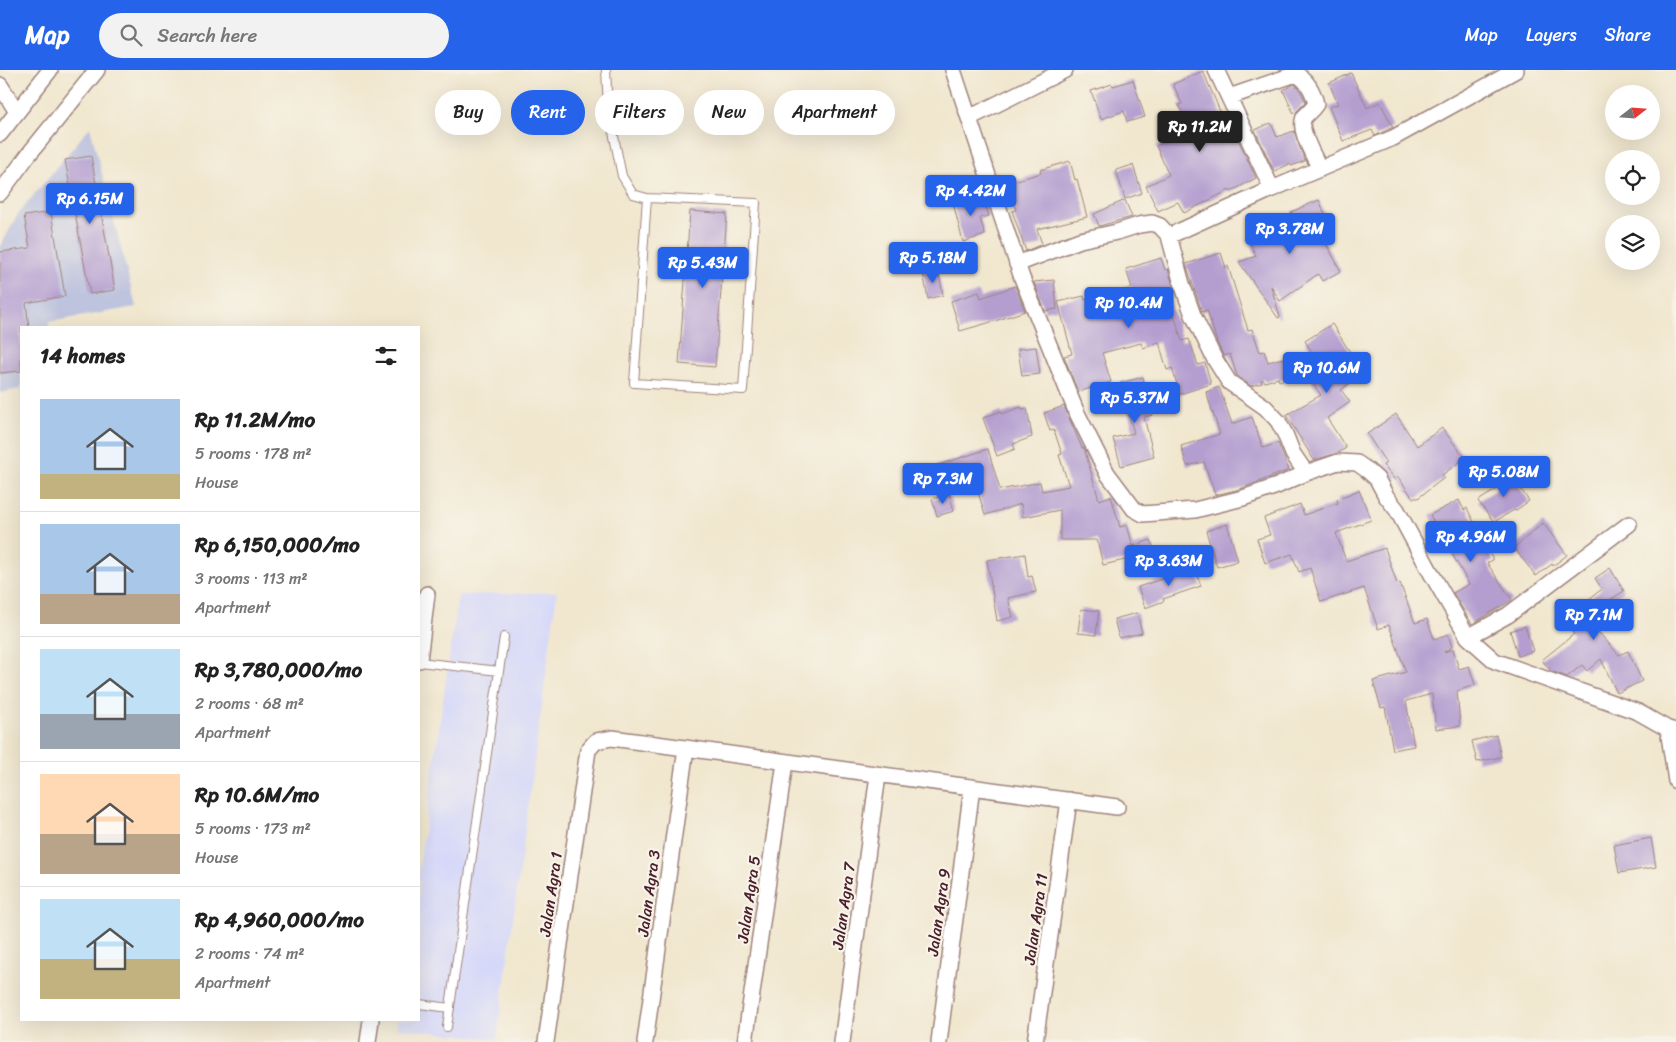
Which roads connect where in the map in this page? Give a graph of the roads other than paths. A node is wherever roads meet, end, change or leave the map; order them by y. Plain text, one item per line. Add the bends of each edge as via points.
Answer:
1 (50, 70) edge
2 (97, 70) edge
3 (606, 70) edge
4 (953, 70) edge
5 (1065, 70) edge
6 (1216, 70) edge
7 (1516, 70) edge
8 (0, 86) edge
9 (1229, 97) junction
10 (17, 112) junction
11 (969, 118) junction
12 (0, 134) edge
13 (1320, 169) junction
14 (1272, 189) junction
15 (0, 193) edge
16 (647, 198) junction
17 (1169, 236) junction
18 (1017, 264) junction
19 (1306, 473) junction
20 (1629, 524) dead end
21 (428, 594) dead end
22 (504, 637) dead end
23 (1468, 637) junction
24 (420, 654) edge
25 (420, 661) edge
26 (499, 671) junction
27 (1672, 730) edge
28 (686, 748) junction
29 (785, 762) junction
30 (878, 774) junction
31 (1676, 781) edge
32 (972, 787) junction
33 (1069, 800) junction
34 (1117, 807) dead end
35 (420, 1004) edge
36 (450, 1008) junction
37 (371, 1021) edge
38 (447, 1027) dead end
39 (368, 1042) edge
40 (546, 1042) edge
41 (646, 1042) edge
42 (745, 1042) edge
43 (842, 1042) edge
44 (939, 1042) edge
45 (1035, 1042) edge

1 - 10 street
2 - 15 street
3 - 16 lane via 608,107 622,176 633,194
4 - 11 street
5 - 11 street
6 - 9 street
7 - 13 street via 1393,138
8 - 10 street
9 - 13 street via 1296,74 1305,79 1316,104 1302,125
9 - 14 street
10 - 12 street
11 - 18 street
13 - 14 street
14 - 17 street
16 - 16 lane via 634,383 743,390 756,203
17 - 18 street via 1152,223 1139,225 1080,240
17 - 19 street via 1193,315 1214,358 1229,382 1265,407 1278,422
18 - 19 street via 1076,411 1107,473 1134,509 1143,514 1196,510 1277,486
19 - 23 street via 1338,462 1357,463 1377,479 1398,510
20 - 23 street via 1508,615
21 - 24 street
22 - 26 lane
23 - 27 street via 1504,666 1638,712
25 - 26 lane
26 - 36 lane
27 - 31 street
28 - 29 street
28 - 40 street, Jalan Agra 1 via 612,738 596,741 588,750
28 - 41 street, Jalan Agra 3
29 - 30 street
29 - 42 street, Jalan Agra 5
30 - 32 street
30 - 43 street, Jalan Agra 7
32 - 33 street
32 - 44 street, Jalan Agra 9
33 - 34 street
33 - 45 street, Jalan Agra 11
35 - 36 lane
36 - 38 lane
37 - 39 street

